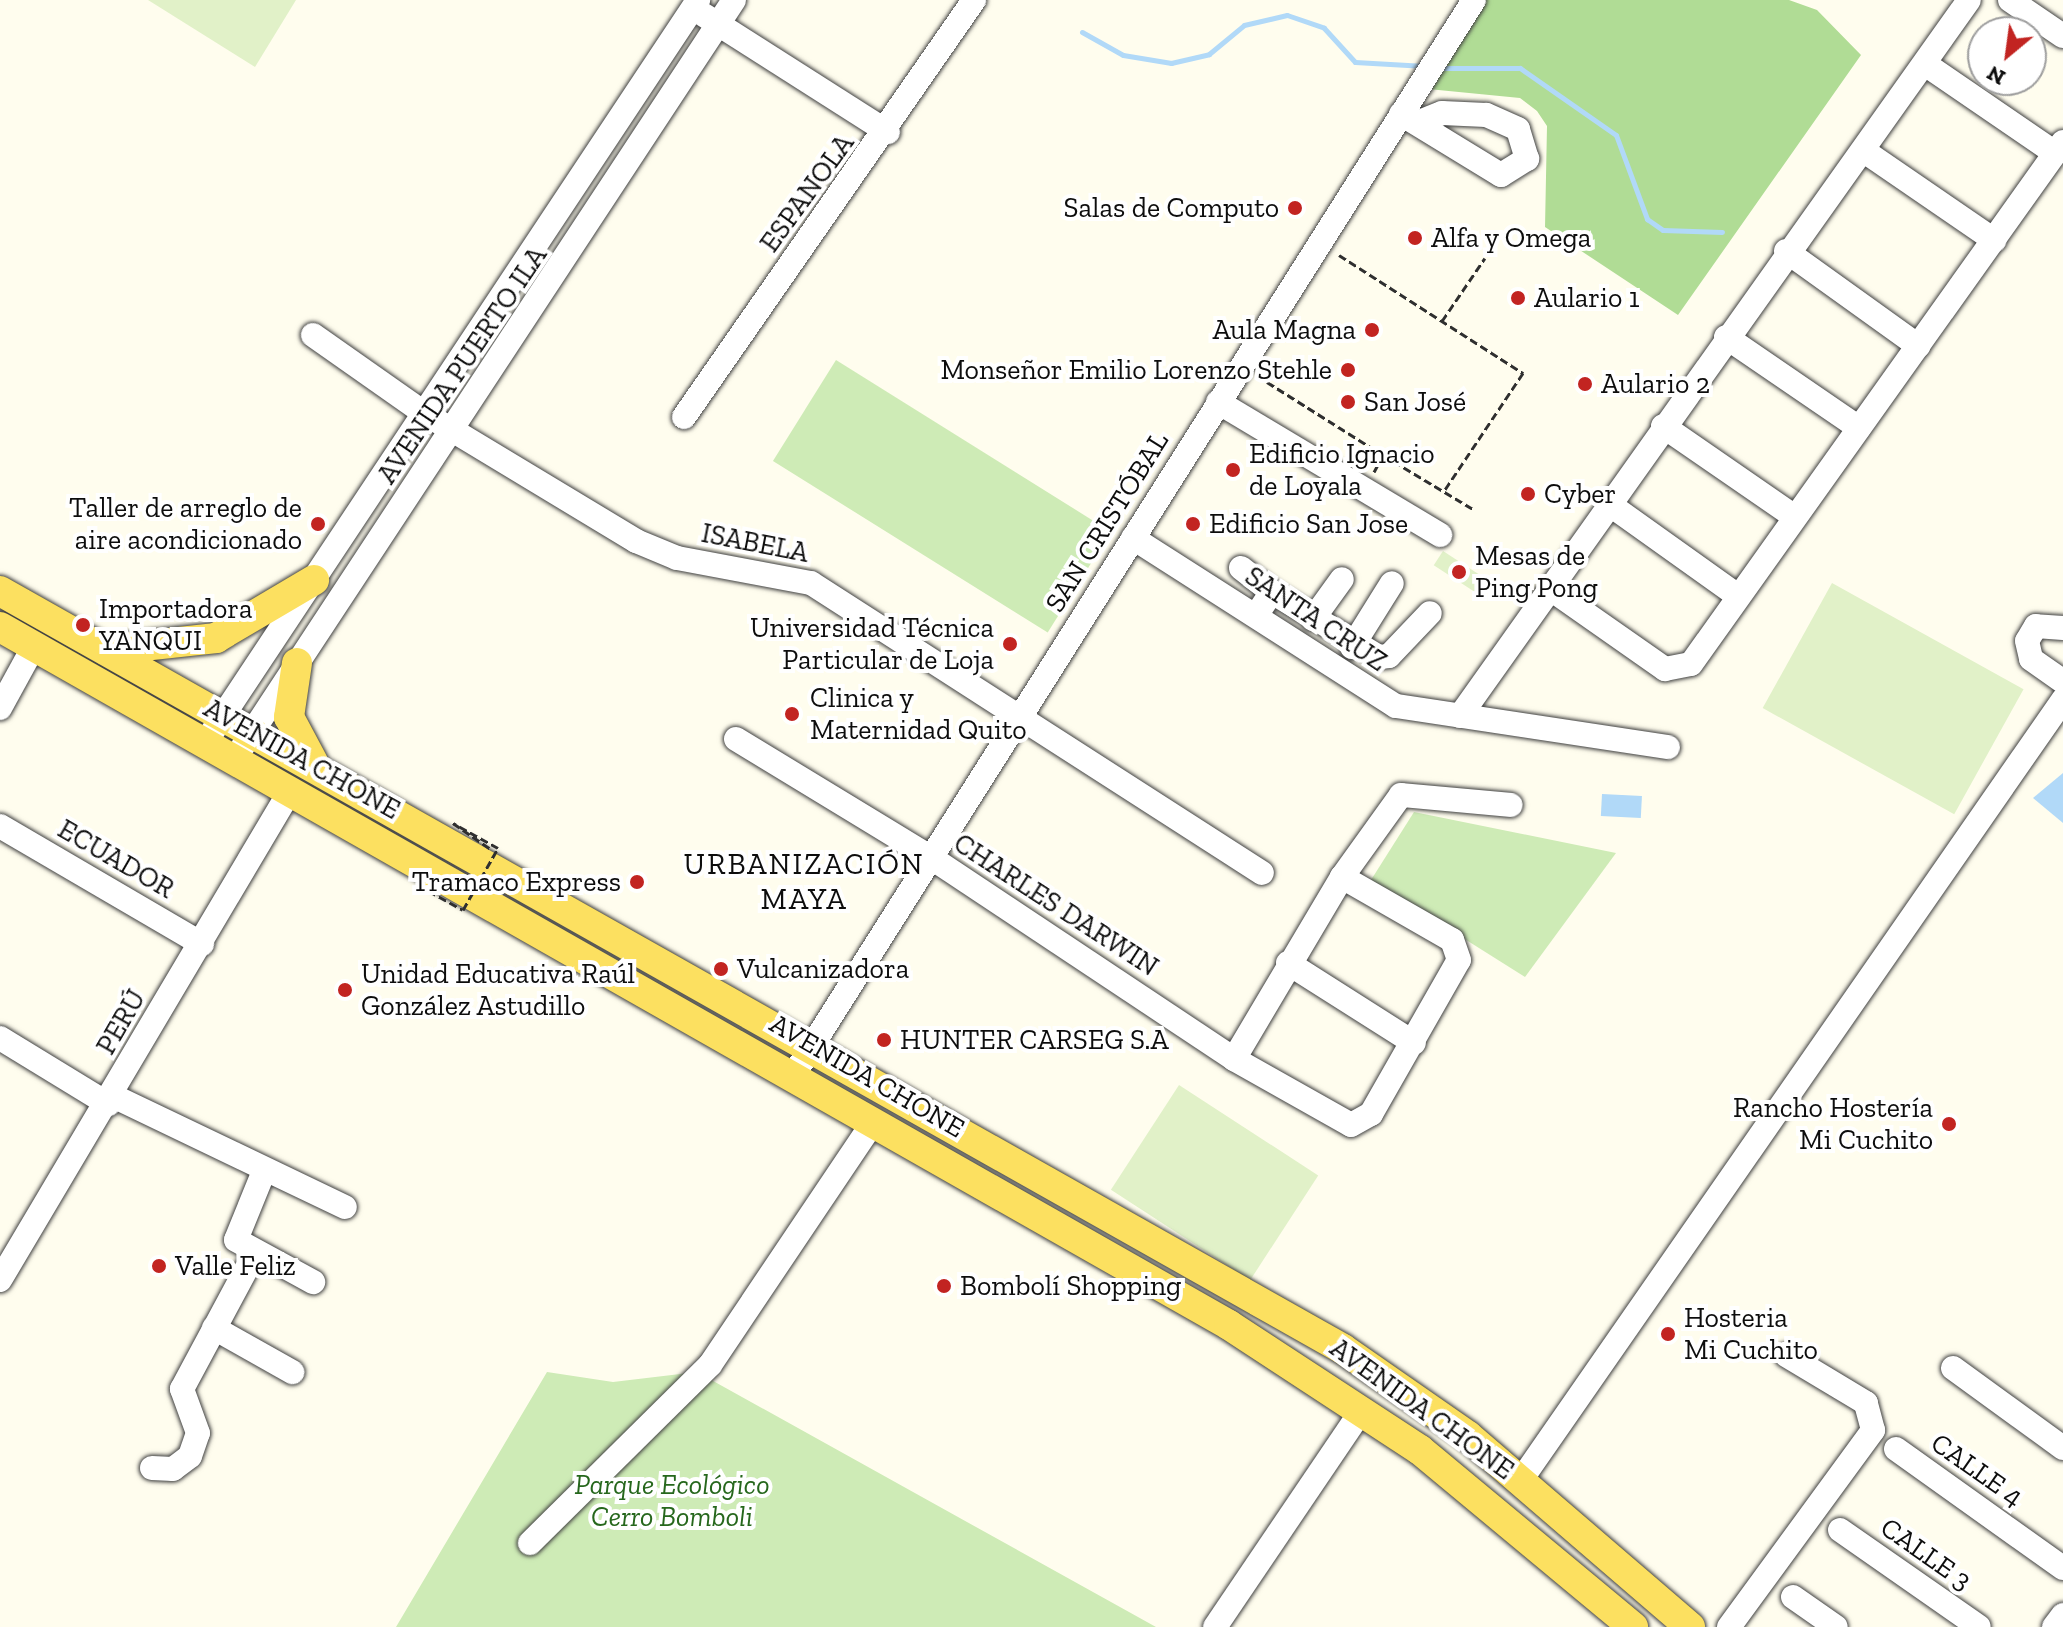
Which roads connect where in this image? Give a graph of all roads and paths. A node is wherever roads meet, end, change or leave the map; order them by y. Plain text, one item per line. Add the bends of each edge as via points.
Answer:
1 (734, 0) edge
2 (974, 0) edge
3 (1474, 0) edge
4 (1969, 0) edge
5 (2010, 0) edge
6 (691, 2) edge
7 (718, 25) junction
8 (2063, 36) edge
9 (1925, 64) junction
10 (888, 132) junction
11 (2059, 148) edge
12 (1864, 151) junction
13 (1994, 240) junction
14 (1786, 251) junction
15 (1333, 252) dead end
16 (1485, 258) dead end
17 (1442, 321) junction
18 (313, 335) dead end
19 (1726, 337) junction
20 (1918, 346) junction
21 (1267, 382) dead end
22 (1218, 402) junction
23 (424, 413) junction
24 (684, 417) dead end
25 (1663, 426) junction
26 (1859, 428) junction
27 (454, 431) junction
28 (1383, 455) junction
29 (1364, 489) junction
30 (1444, 491) junction
31 (1609, 504) junction
32 (1473, 509) dead end
33 (1795, 517) junction
34 (1138, 529) junction
35 (1440, 535) dead end
36 (1241, 568) dead end
37 (1342, 579) dead end
38 (314, 580) junction
39 (1392, 583) dead end
40 (1552, 590) junction
41 (0, 591) edge
42 (1272, 592) junction
43 (1738, 596) junction
44 (1430, 613) dead end
45 (1257, 614) junction
46 (1313, 619) junction
47 (0, 627) edge
48 (2063, 628) edge
49 (34, 646) junction
50 (1352, 647) junction
51 (105, 650) junction
52 (297, 663) junction
53 (2063, 681) edge
54 (2063, 700) edge
55 (0, 708) edge
56 (1020, 715) junction
57 (224, 716) junction
58 (1460, 716) junction
59 (253, 732) junction
60 (736, 739) dead end
61 (205, 743) junction
62 (1668, 747) dead end
63 (233, 759) junction
64 (320, 769) junction
65 (290, 791) junction
66 (1511, 805) dead end
67 (0, 826) edge
68 (492, 850) dead end
69 (930, 857) junction
70 (1262, 873) dead end
71 (1342, 877) junction
72 (421, 880) dead end
73 (202, 944) junction
74 (1288, 963) junction
75 (0, 1038) edge
76 (1414, 1043) junction
77 (812, 1044) junction
78 (1234, 1059) junction
79 (793, 1076) junction
80 (111, 1100) junction
81 (874, 1121) junction
82 (264, 1171) junction
83 (345, 1207) dead end
84 (10, 1243) edge
85 (255, 1253) junction
86 (0, 1280) edge
87 (313, 1282) dead end
88 (214, 1328) junction
89 (1786, 1355) dead end
90 (1953, 1368) dead end
91 (292, 1372) dead end
92 (1362, 1410) junction
93 (2063, 1448) edge
94 (1896, 1449) dead end
95 (152, 1468) dead end
96 (1521, 1480) junction
97 (1840, 1530) dead end
98 (530, 1543) dead end
99 (2063, 1568) edge
100 (1793, 1597) dead end
101 (2063, 1615) edge
102 (1227, 1623) edge
103 (1633, 1627) edge
104 (1690, 1627) edge
105 (1729, 1627) edge
106 (1836, 1627) edge
107 (1979, 1627) edge
108 (2054, 1627) edge

1 - 7 street, AVENIDA PUERTO ILA
2 - 10 street, ESPANOLA
3 - 22 street, SAN CRISTÓBAL via 1418,88 1411,118
4 - 9 street
5 - 8 street
6 - 7 street
6 - 23 street, AVENIDA PUERTO ILA
7 - 10 street
7 - 27 street, AVENIDA PUERTO ILA
9 - 11 street
9 - 12 street
10 - 24 street, ESPANOLA
11 - 13 street
12 - 13 street
12 - 14 street
13 - 20 street
14 - 19 street
14 - 20 street
15 - 17 path
16 - 17 path
17 - 30 path via 1523,373
18 - 23 street, ISABELA
19 - 25 street
19 - 26 street
20 - 26 street
21 - 28 path
22 - 29 street
22 - 34 street, SAN CRISTÓBAL
23 - 27 street, ISABELA
23 - 38 street, AVENIDA PUERTO ILA
25 - 31 street
25 - 33 street
26 - 33 street
27 - 52 street, AVENIDA PUERTO ILA
27 - 56 street, ISABELA via 677,558 811,583
28 - 29 path
28 - 30 path
29 - 35 street
30 - 32 path
31 - 40 street
31 - 43 street
33 - 43 street
34 - 45 street, SANTA CRUZ
34 - 56 street, SAN CRISTÓBAL
36 - 42 street
37 - 46 street
38 - 51 main road via 216,638
38 - 57 street, AVENIDA PUERTO ILA
39 - 50 street
40 - 43 street via 1665,669 1678,670 1691,664
40 - 58 street
41 - 51 main road, AVENIDA CHONE
42 - 45 street
42 - 46 street
44 - 50 street via 1389,656
45 - 58 street, SANTA CRUZ via 1358,687 1396,706
46 - 50 street
47 - 49 main road, AVENIDA CHONE
48 - 53 street via 2036,626 2027,641 2031,659
49 - 55 street
49 - 61 main road, AVENIDA CHONE
51 - 57 main road, AVENIDA CHONE
52 - 59 street, AVENIDA PUERTO ILA
52 - 64 main road via 289,717 300,750
54 - 96 street
56 - 69 street, SAN CRISTÓBAL
56 - 70 street, ISABELA
57 - 59 main road, AVENIDA CHONE
57 - 61 street, AVENIDA PUERTO ILA
58 - 62 street, SANTA CRUZ
59 - 63 street, AVENIDA PUERTO ILA
59 - 64 main road, AVENIDA CHONE
60 - 69 street, CHARLES DARWIN
61 - 63 main road, AVENIDA CHONE
63 - 65 main road, AVENIDA CHONE
64 - 77 main road, AVENIDA CHONE
65 - 73 street, PERÚ
65 - 79 main road, AVENIDA CHONE
66 - 71 street via 1401,795
67 - 73 street, ECUADOR
68 - 72 path, bridge via 453,823 498,848 463,910 418,885
69 - 77 street, SAN CRISTÓBAL
69 - 78 street, CHARLES DARWIN
71 - 74 street
71 - 76 street via 1458,950 1456,971
73 - 80 street, PERÚ
74 - 76 street
74 - 78 street
75 - 80 street
76 - 78 street, CHARLES DARWIN via 1371,1114 1341,1124
77 - 79 street, SAN CRISTÓBAL
77 - 96 main road, AVENIDA CHONE via 1343,1349
79 - 81 main road, AVENIDA CHONE
80 - 82 street
80 - 84 street, PERÚ
81 - 92 main road, AVENIDA CHONE
81 - 98 street via 710,1365
82 - 83 street
82 - 85 street via 234,1231 238,1243
84 - 86 street, PERÚ
85 - 87 street
85 - 88 street
88 - 91 street
88 - 95 street via 182,1389 183,1406 196,1426 194,1448 179,1467
89 - 105 street via 1866,1403 1873,1430
90 - 93 street
92 - 102 street
92 - 103 main road, AVENIDA CHONE via 1501,1513
94 - 99 street, CALLE 4
96 - 104 main road, AVENIDA CHONE
97 - 107 street, CALLE 3
100 - 106 street
101 - 108 street

